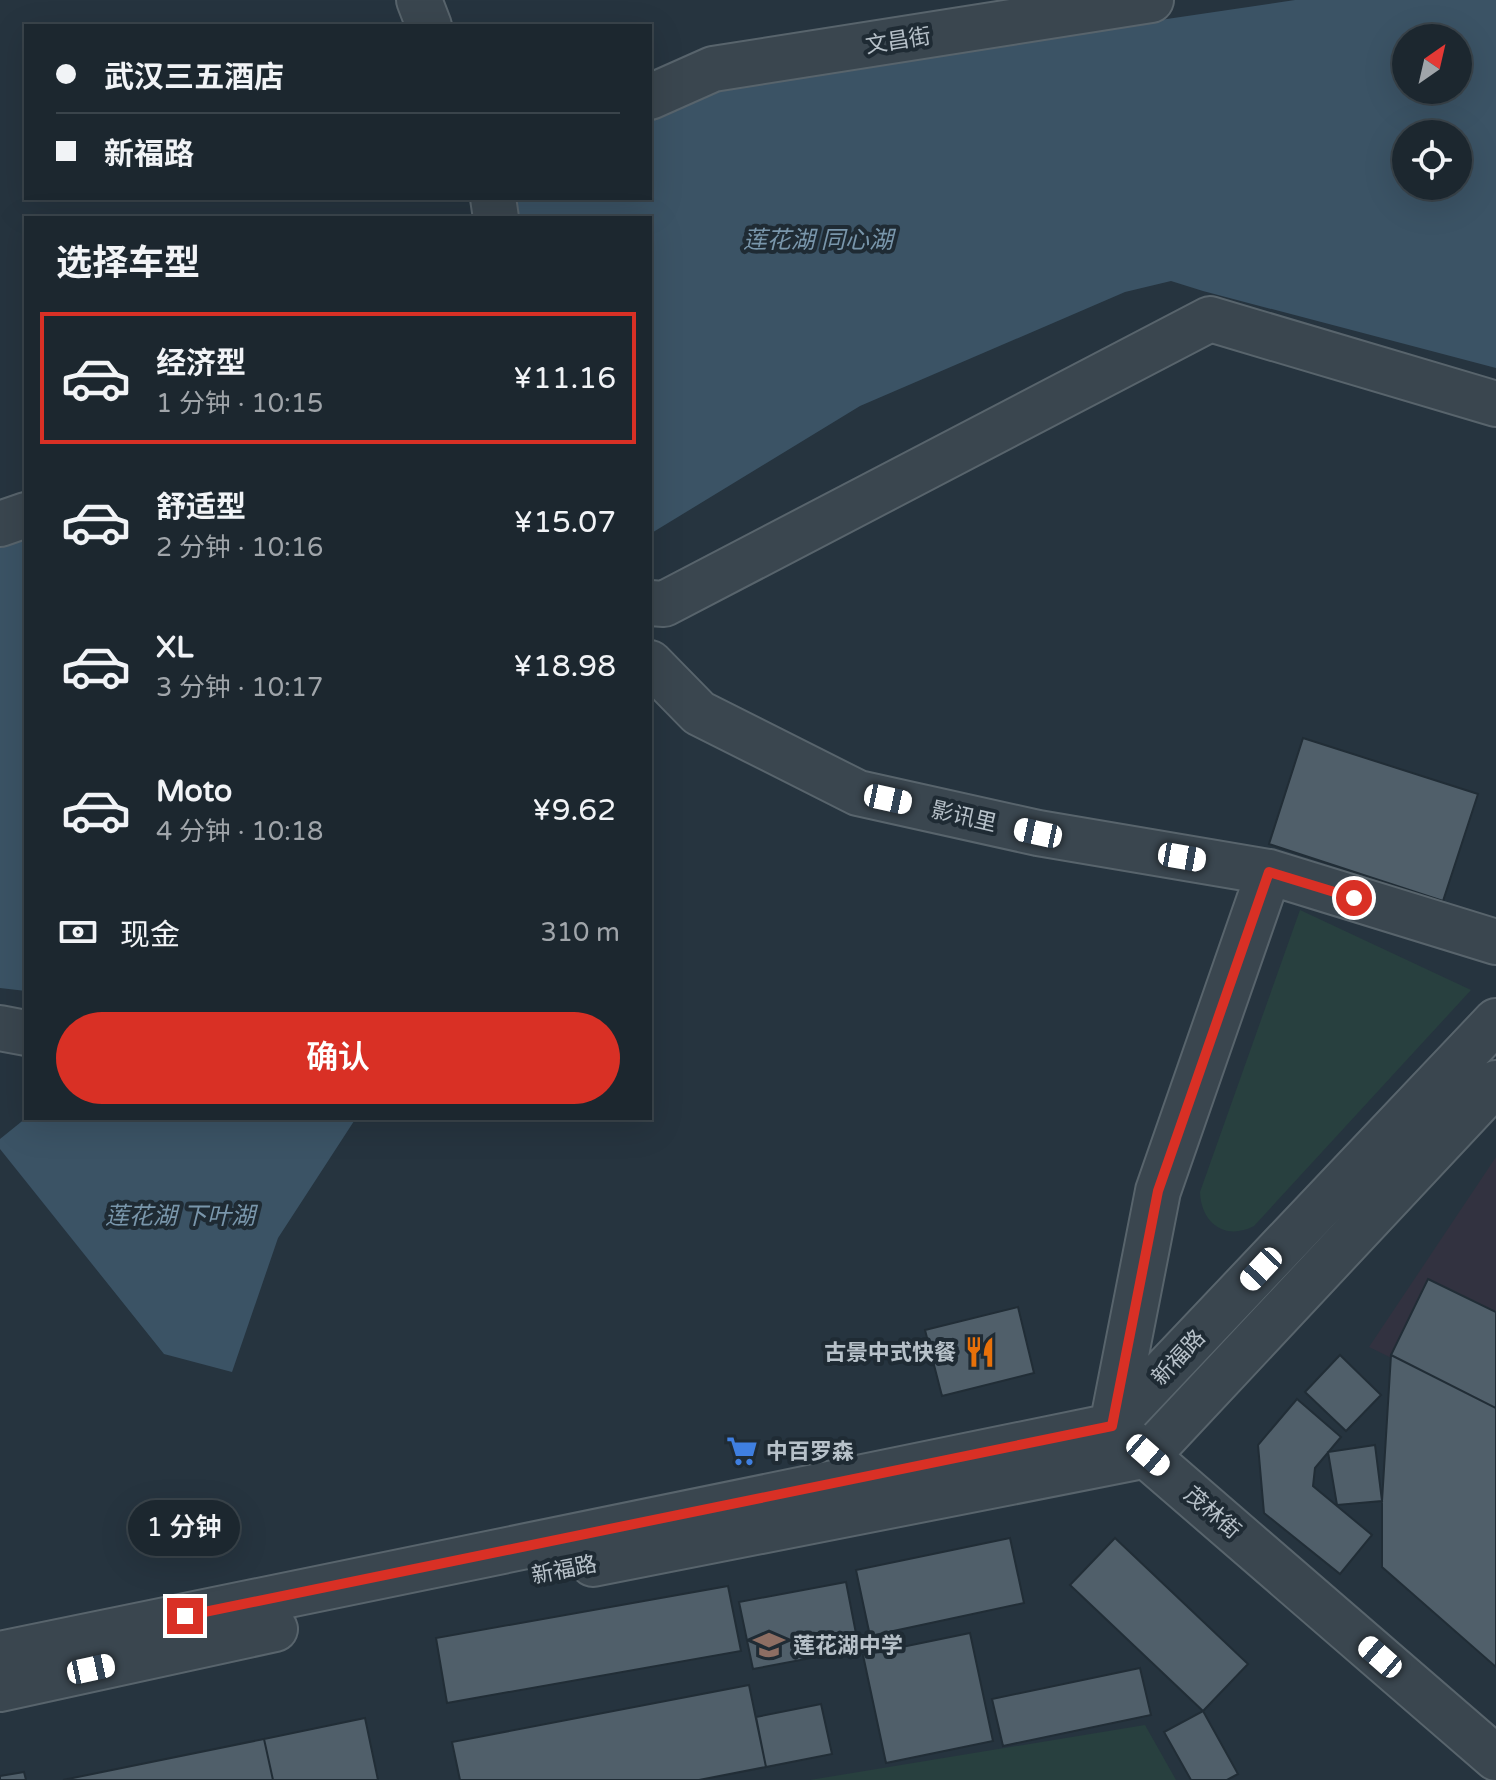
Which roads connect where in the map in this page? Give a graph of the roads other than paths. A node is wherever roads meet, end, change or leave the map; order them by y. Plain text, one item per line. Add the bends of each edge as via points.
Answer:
1 (419, 0) edge
2 (1151, 0) edge
3 (428, 24) edge
4 (652, 96) edge
5 (1496, 404) edge
6 (24, 516) edge
7 (0, 524) edge
8 (652, 603) edge
9 (652, 665) edge
10 (1269, 872) junction
11 (1496, 942) edge
12 (1496, 1021) edge
13 (0, 1028) edge
14 (24, 1033) edge
15 (1496, 1083) edge
16 (1112, 1426) junction
17 (1148, 1455) junction
18 (0, 1654) edge
19 (0, 1689) edge
20 (1496, 1758) edge

1 - 3 street
2 - 4 street, 文昌街 via 713,69
5 - 8 street via 1210,319 664,604
6 - 7 street
9 - 10 street, 影讯里 via 699,713 858,793 1038,833
10 - 11 street, 影讯里
10 - 16 street via 1158,1191
12 - 16 street, 新福路
13 - 14 street
15 - 17 street, 新福路
16 - 17 street, 茂林街
16 - 18 street, 新福路
17 - 19 street, 新福路 via 395,1602
17 - 20 street, 茂林街

